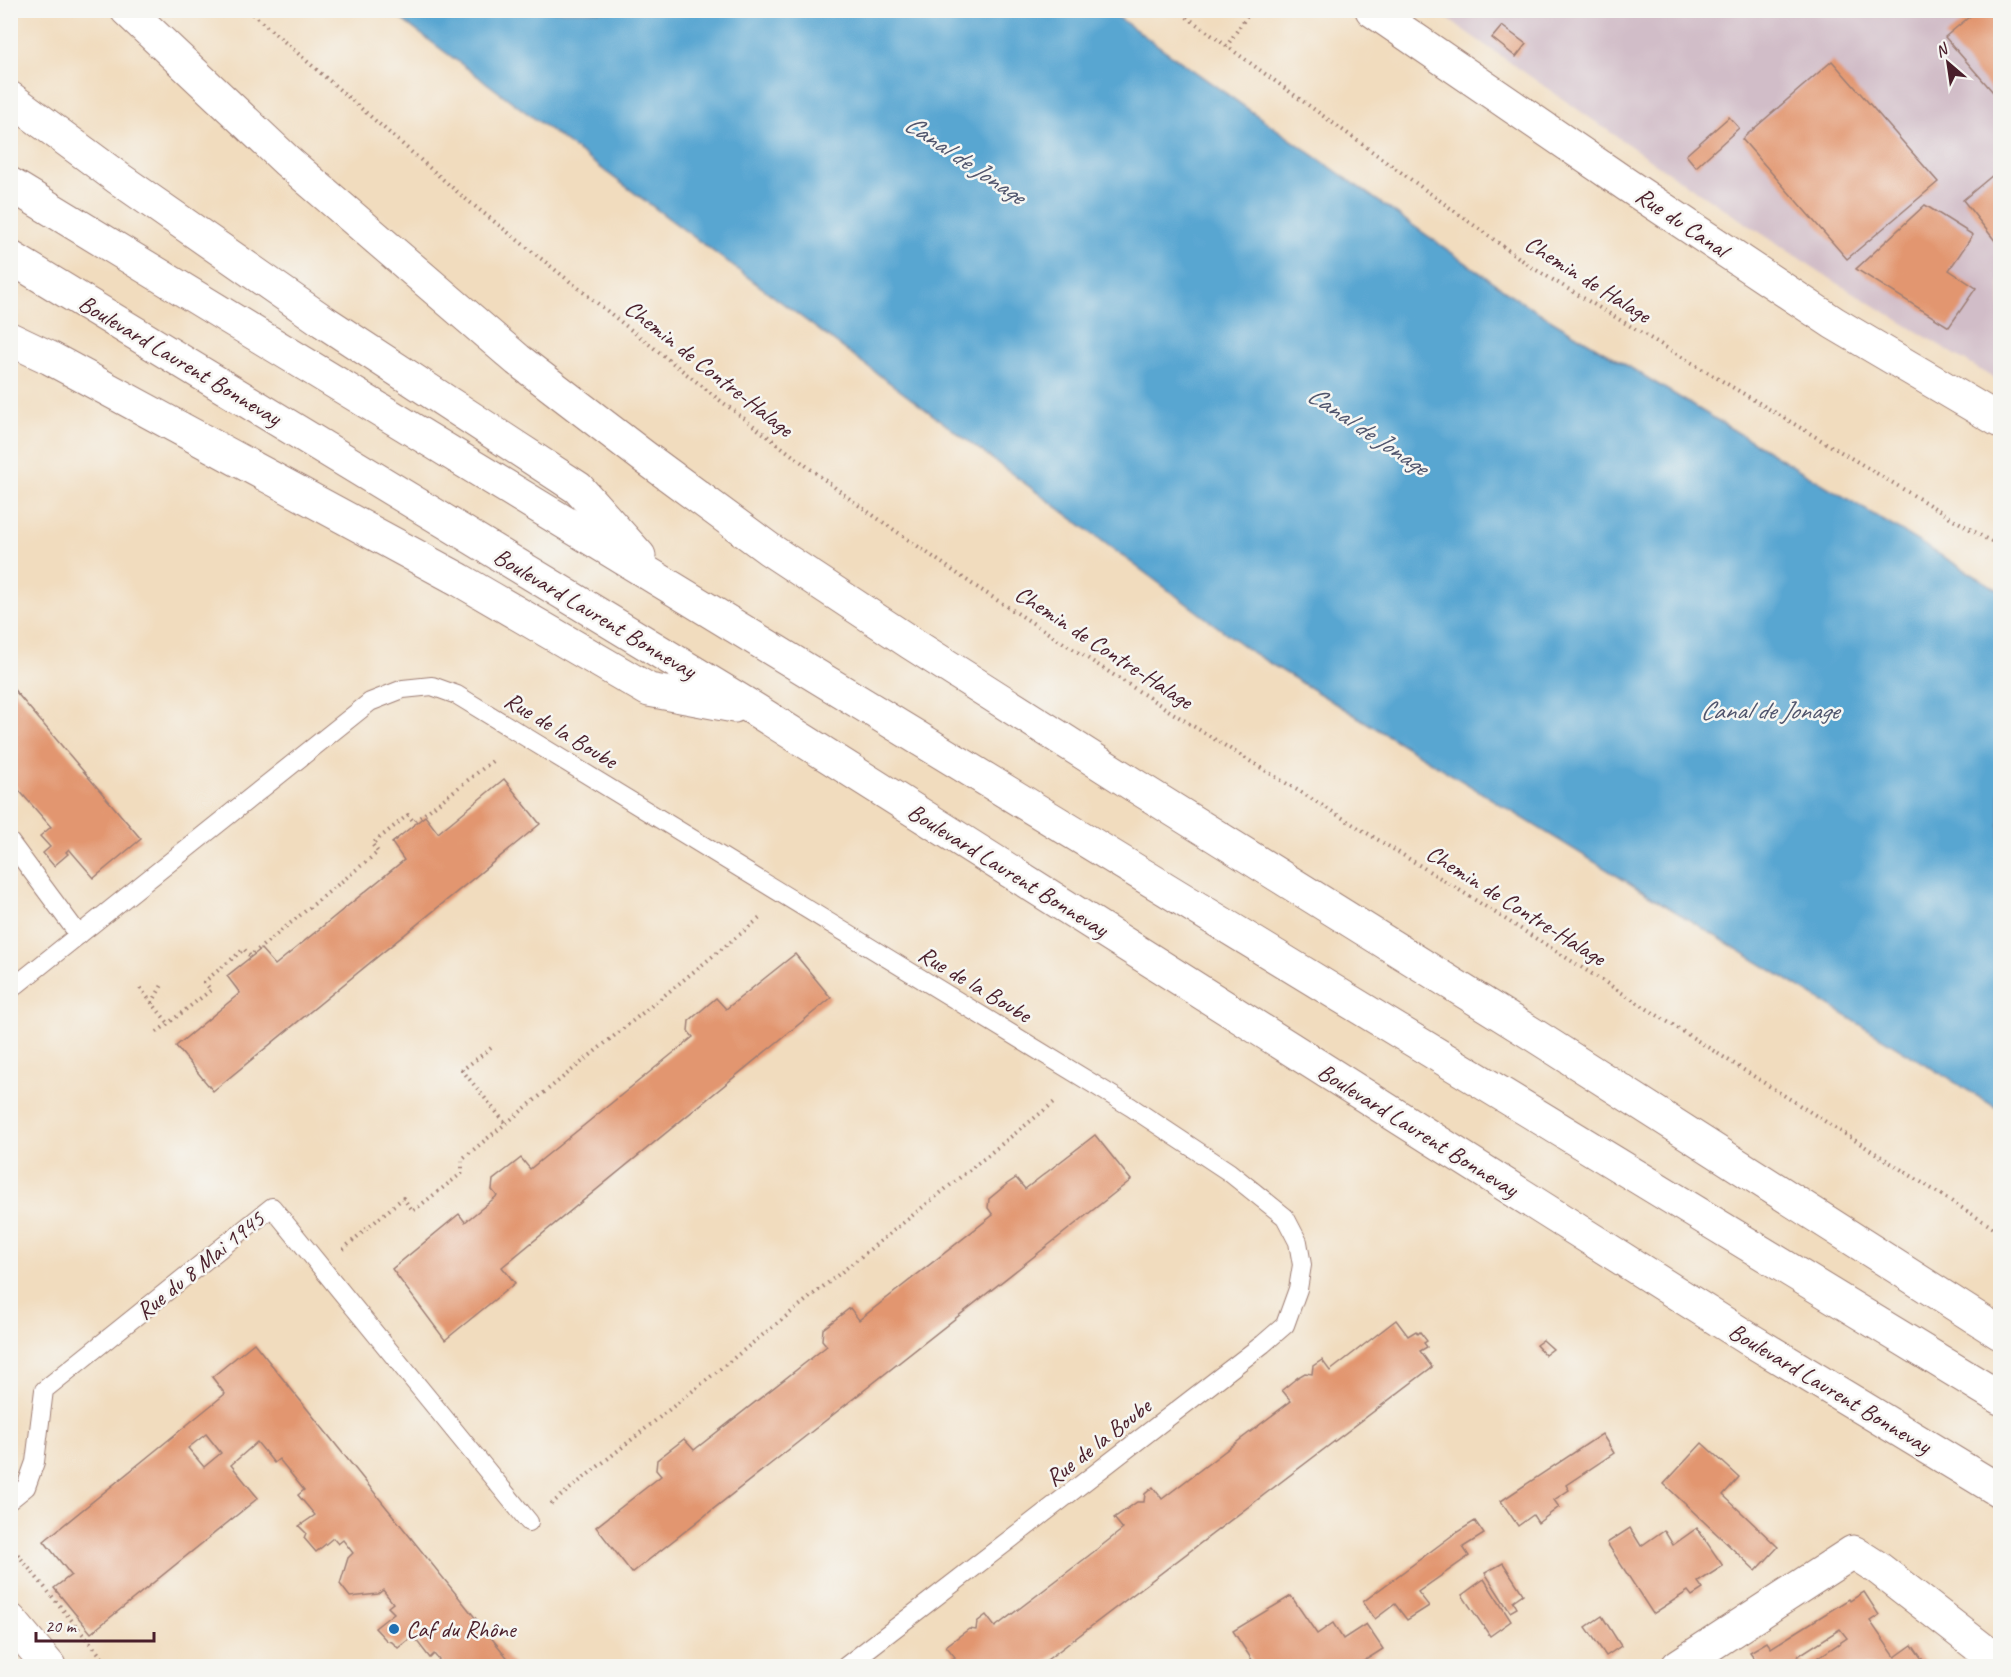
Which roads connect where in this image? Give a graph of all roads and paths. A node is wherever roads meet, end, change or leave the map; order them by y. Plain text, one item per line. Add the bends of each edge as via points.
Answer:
1 (127, 10) edge
2 (248, 10) edge
3 (1177, 10) edge
4 (1251, 10) edge
5 (1372, 10) edge
6 (1226, 47) junction
7 (10, 98) edge
8 (10, 184) edge
9 (10, 257) edge
10 (10, 339) edge
11 (2001, 421) edge
12 (2001, 547) edge
13 (665, 584) junction
14 (754, 709) junction
15 (495, 759) dead end
16 (10, 842) edge
17 (760, 918) dead end
18 (79, 935) junction
19 (162, 985) dead end
20 (140, 987) dead end
21 (10, 990) edge
22 (152, 1003) junction
23 (168, 1023) junction
24 (156, 1032) dead end
25 (491, 1048) dead end
26 (1057, 1100) dead end
27 (506, 1124) junction
28 (2001, 1232) edge
29 (338, 1253) dead end
30 (2001, 1333) edge
31 (2001, 1398) edge
32 (2001, 1491) edge
33 (10, 1500) edge
34 (529, 1522) joint
35 (10, 1545) edge
36 (10, 1620) edge
37 (2001, 1663) edge
38 (49, 1666) edge
39 (109, 1666) edge
40 (846, 1666) edge
41 (1678, 1666) edge

1 - 30 main road via 287,161 510,352 769,549 950,668
2 - 28 path, Chemin de Contre-Halage via 462,196 854,502 975,586 1193,726
3 - 6 path, Chemin de Halage
4 - 6 path
5 - 11 main road, Rue du Canal via 1834,323
6 - 12 path, Chemin de Halage via 1533,268
7 - 13 main road via 323,321 578,488
8 - 13 main road
9 - 14 main road, Boulevard Laurent Bonnevay
10 - 14 main road via 460,580 649,690
13 - 31 main road
14 - 32 main road, Boulevard Laurent Bonnevay via 1749,1339
15 - 23 path via 414,822 408,816 372,844 378,852 250,956 244,949 204,982 211,990
16 - 18 lane
17 - 27 path
18 - 21 lane, Rue de la Boube
18 - 40 lane, Rue de la Boube via 370,702 403,689 432,686 457,695 1131,1107 1229,1172 1285,1216 1298,1242 1302,1265 1285,1325
19 - 22 path
20 - 22 path
22 - 23 path
23 - 24 path
25 - 27 path via 462,1070
26 - 34 path
27 - 29 path via 462,1160 462,1173 421,1205 412,1211 403,1198
33 - 34 lane, Rue du 8 Mai 1945 via 26,1487 35,1462 44,1390 272,1207
35 - 39 path
36 - 38 main road
37 - 41 main road via 1853,1552

